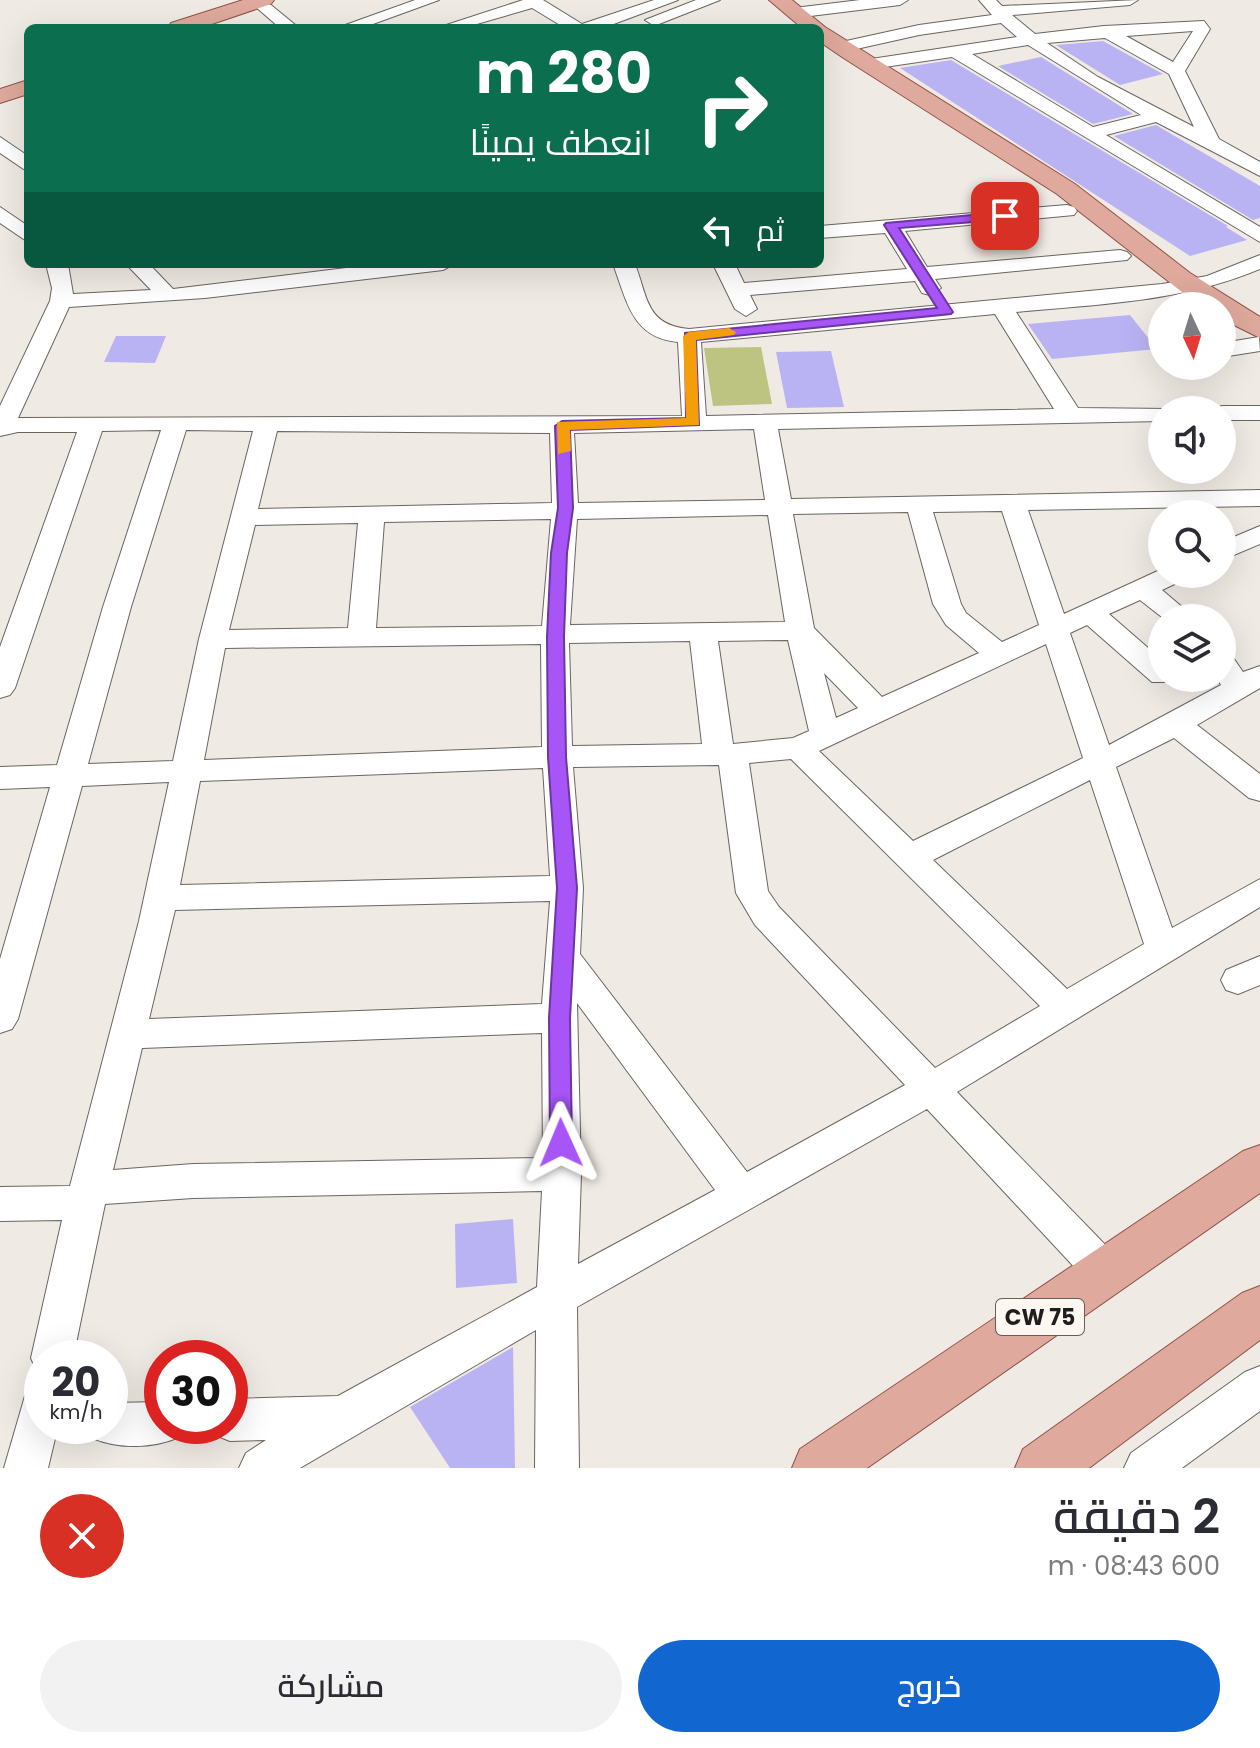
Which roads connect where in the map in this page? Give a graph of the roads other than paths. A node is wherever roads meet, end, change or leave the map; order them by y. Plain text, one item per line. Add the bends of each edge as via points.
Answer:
1 (289, 0) edge
2 (431, 0) edge
3 (670, 0) edge
4 (712, 0) edge
5 (756, 0) edge
6 (900, 0) edge
7 (1130, 0) edge
8 (533, 1) edge
9 (1043, 3) edge
10 (264, 4) edge
11 (997, 10) edge
12 (788, 14) edge
13 (193, 24) edge
14 (217, 24) edge
15 (286, 24) edge
16 (357, 24) edge
17 (458, 24) edge
18 (570, 24) edge
19 (598, 24) edge
20 (640, 24) edge
21 (807, 24) edge
22 (1104, 31) junction
23 (1028, 40) junction
24 (831, 47) edge
25 (953, 50) junction
26 (871, 64) junction
27 (1176, 71) junction
28 (24, 77) edge
29 (0, 85) edge
30 (24, 88) edge
31 (0, 96) edge
32 (1159, 116) junction
33 (1091, 133) junction
34 (24, 134) edge
35 (1211, 142) junction
36 (0, 143) edge
37 (24, 163) edge
38 (1260, 170) edge
39 (1067, 211) junction
40 (891, 225) junction
41 (824, 232) edge
42 (1260, 236) edge
43 (1120, 256) junction
44 (1260, 261) edge
45 (58, 268) edge
46 (141, 268) edge
47 (321, 268) edge
48 (411, 268) edge
49 (626, 268) edge
50 (726, 268) edge
51 (921, 272) junction
52 (275, 285) junction
53 (738, 290) junction
54 (1162, 291) junction
55 (1167, 292) edge
56 (1183, 292) edge
57 (1195, 292) edge
58 (166, 294) junction
59 (61, 301) junction
60 (1001, 306) junction
61 (946, 312) junction
62 (1236, 315) edge
63 (756, 329) junction
64 (1260, 329) edge
65 (1236, 331) edge
66 (689, 336) junction
67 (1260, 344) edge
68 (1236, 348) edge
69 (1236, 413) edge
70 (1260, 413) edge
71 (1148, 414) edge
72 (1070, 415) junction
73 (694, 422) junction
74 (765, 422) junction
75 (176, 423) junction
76 (267, 423) junction
77 (92, 424) junction
78 (562, 426) junction
79 (0, 429) edge
80 (1260, 498) edge
81 (1012, 502) junction
82 (918, 503) junction
83 (778, 506) junction
84 (565, 508) junction
85 (372, 514) junction
86 (243, 517) junction
87 (1260, 534) edge
88 (1236, 545) edge
89 (1148, 585) edge
90 (1142, 588) junction
91 (1163, 604) edge
92 (1090, 613) junction
93 (1057, 627) junction
94 (800, 631) junction
95 (703, 633) junction
96 (361, 636) junction
97 (555, 637) junction
98 (213, 639) junction
99 (1001, 656) junction
100 (1148, 663) edge
101 (1240, 675) edge
102 (0, 688) edge
103 (1183, 692) edge
104 (1203, 708) junction
105 (880, 713) junction
106 (1176, 724) junction
107 (812, 742) junction
108 (726, 754) junction
109 (557, 757) junction
110 (1099, 763) junction
111 (189, 771) junction
112 (68, 777) junction
113 (0, 778) edge
114 (1260, 790) edge
115 (912, 856) junction
116 (567, 888) junction
117 (1260, 891) edge
118 (159, 898) junction
119 (1162, 948) junction
120 (565, 960) junction
121 (1065, 1009) junction
122 (559, 1018) junction
123 (0, 1019) edge
124 (129, 1034) junction
125 (929, 1090) junction
126 (1260, 1166) edge
127 (562, 1174) junction
128 (88, 1195) junction
129 (742, 1196) junction
130 (0, 1204) edge
131 (1105, 1272) junction
132 (557, 1298) junction
133 (1255, 1323) edge
134 (56, 1340) edge
135 (1260, 1386) edge
136 (342, 1417) junction
137 (248, 1420) edge
138 (36, 1444) edge
139 (26, 1468) edge
140 (261, 1468) edge
141 (557, 1468) edge
142 (820, 1468) edge
143 (1043, 1468) edge
144 (1146, 1468) edge

1 - 10 main road
2 - 16 street
3 - 19 street
4 - 20 street
5 - 12 main road
6 - 12 street
7 - 9 street
8 - 17 street
8 - 18 street
9 - 11 street
10 - 13 main road
10 - 14 main road
10 - 15 street
11 - 23 street
11 - 24 street
12 - 21 main road
22 - 23 street
22 - 27 street
22 - 27 street via 1201,26
23 - 25 street
23 - 32 street
24 - 26 main road
24 - 39 main road
25 - 26 street
25 - 33 street
26 - 56 main road via 1074,195
27 - 35 street
28 - 29 main road
30 - 31 main road
32 - 33 street
32 - 35 street
33 - 42 street
34 - 36 street
35 - 38 street
36 - 37 street
39 - 40 street
39 - 43 main road
40 - 41 street
40 - 51 street
43 - 51 street
43 - 54 main road
44 - 57 street
45 - 59 street
46 - 58 street
47 - 52 street
48 - 52 street
49 - 66 street via 647,325 656,332
50 - 53 street
51 - 53 street
51 - 61 street
52 - 58 street
53 - 63 street
54 - 55 main road
54 - 60 street
58 - 59 street
59 - 79 street
60 - 61 street
60 - 72 street
61 - 63 street
62 - 64 main road
63 - 66 street
65 - 67 main road
66 - 73 street
67 - 68 street
69 - 70 street
71 - 72 street
72 - 74 street
73 - 74 street
73 - 78 street
74 - 83 street
75 - 76 street
75 - 77 street
75 - 112 street
76 - 78 street
76 - 86 street
77 - 79 street
77 - 102 street
78 - 84 street
80 - 81 street
81 - 82 street
81 - 93 street
82 - 83 street
82 - 99 street via 947,604 956,619
83 - 84 street
83 - 94 street
84 - 85 street
84 - 97 street
85 - 86 street
85 - 96 street
86 - 98 street
87 - 88 street
89 - 90 street
90 - 91 street
90 - 92 street
92 - 93 street
92 - 100 street
93 - 99 street
93 - 110 street
94 - 95 street
94 - 105 street
94 - 107 street
95 - 97 street
95 - 108 street
96 - 97 street
96 - 98 street
97 - 109 street
98 - 111 street
99 - 105 street
101 - 104 street
103 - 104 street
104 - 106 street
105 - 107 street
106 - 110 street
106 - 114 street
107 - 108 street
107 - 115 street
108 - 109 street
108 - 125 street via 752,893 767,916
109 - 111 street
109 - 116 street
110 - 115 street
110 - 119 street
111 - 112 street
111 - 118 street
112 - 113 street
112 - 123 street
115 - 121 street
116 - 118 street
116 - 120 street
117 - 119 street
118 - 124 street
119 - 121 street
120 - 122 street
120 - 129 street
121 - 125 street
122 - 124 street
122 - 127 street
124 - 128 street
125 - 129 street
125 - 131 street
126 - 131 main road, CW 75
127 - 128 street via 193,1181
127 - 132 street
128 - 130 street
128 - 134 street
129 - 132 street
131 - 142 main road, CW 75
132 - 136 street
132 - 141 street
133 - 143 main road
135 - 144 street
136 - 137 street
136 - 140 street
138 - 139 street

